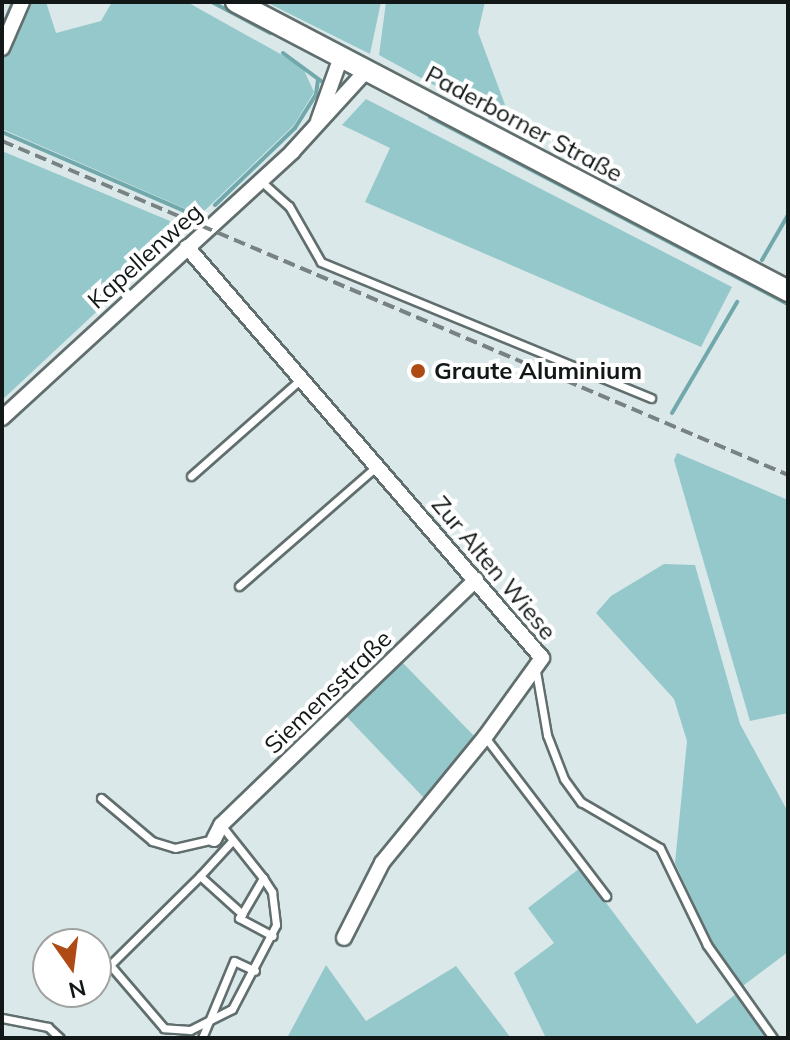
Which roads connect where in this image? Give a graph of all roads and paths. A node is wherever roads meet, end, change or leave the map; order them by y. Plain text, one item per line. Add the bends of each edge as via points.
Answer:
1 (22, 2) edge
2 (236, 2) edge
3 (2, 48) edge
4 (341, 57) junction
5 (366, 71) junction
6 (316, 125) junction
7 (260, 181) junction
8 (187, 247) junction
9 (788, 291) edge
10 (301, 379) junction
11 (651, 398) dead end
12 (2, 418) edge
13 (378, 466) junction
14 (191, 476) dead end
15 (476, 580) junction
16 (239, 586) dead end
17 (536, 671) junction
18 (485, 737) junction
19 (101, 798) dead end
20 (217, 832) junction
21 (232, 841) junction
22 (200, 876) junction
23 (263, 878) junction
24 (606, 896) dead end
25 (242, 914) junction
26 (273, 936) junction
27 (344, 938) dead end
28 (255, 971) junction
29 (2, 1018) edge
30 (205, 1024) junction
31 (60, 1038) edge
32 (202, 1038) edge
33 (773, 1038) edge

1 - 3 street
2 - 4 main road, Paderborner Straße
4 - 5 main road, Paderborner Straße
4 - 6 street, Kapellenweg
5 - 6 street, Kapellenweg
5 - 9 main road, Paderborner Straße
6 - 7 street, Kapellenweg
7 - 8 street, Kapellenweg
7 - 11 lane via 289,206 321,262
8 - 10 street, Zur Alten Wiese
8 - 12 street, Kapellenweg
10 - 13 street, Zur Alten Wiese
10 - 14 lane
13 - 15 street, Zur Alten Wiese
13 - 16 lane
15 - 17 street, Zur Alten Wiese via 542,658
15 - 20 street, Siemensstraße
17 - 18 street, Zur Alten Wiese
17 - 33 lane via 547,735 564,779 581,802 660,848 707,945
18 - 24 lane
18 - 27 street, Zur Alten Wiese via 382,863
19 - 20 lane via 152,841 175,848
20 - 21 lane
21 - 22 lane
21 - 23 lane
22 - 25 lane
22 - 30 lane via 110,965 164,1028 179,1032
23 - 25 lane
23 - 26 lane via 277,912
25 - 26 lane via 239,918
26 - 28 lane
28 - 30 lane via 232,1009
28 - 30 lane via 234,961
29 - 31 lane via 48,1027
30 - 32 lane

